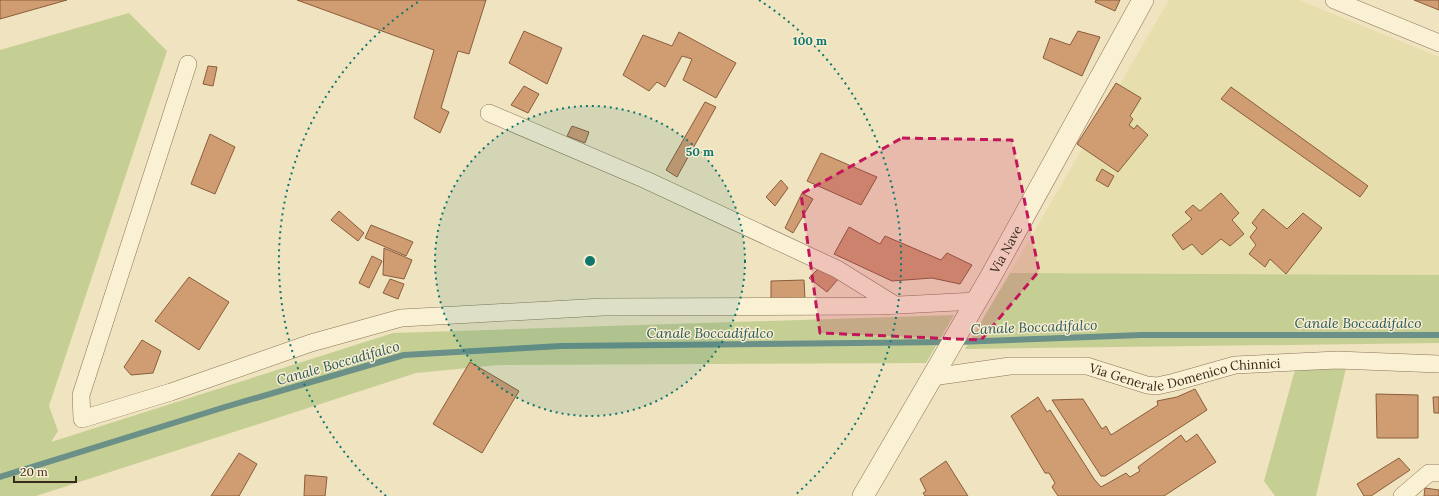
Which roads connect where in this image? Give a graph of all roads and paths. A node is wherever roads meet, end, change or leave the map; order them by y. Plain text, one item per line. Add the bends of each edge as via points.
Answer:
1 (1143, 0) edge
2 (1334, 0) edge
3 (1439, 43) edge
4 (188, 64) dead end
5 (489, 113) dead end
6 (976, 301) junction
7 (895, 305) junction
8 (1439, 364) edge
9 (936, 371) junction
10 (1439, 473) edge
11 (863, 496) edge
12 (1402, 496) edge

1 - 6 street, Via Nave
2 - 3 street
4 - 7 street via 81,395 82,419 171,392 311,343 401,318 603,307
5 - 7 street via 646,180 837,270
6 - 7 street
6 - 9 street, Via Nave
8 - 9 street, Via Generale Domenico Chinnici via 1337,360 1235,365 1157,386 1086,366 1010,366
9 - 11 street, Via Nave
10 - 12 street via 1429,473

